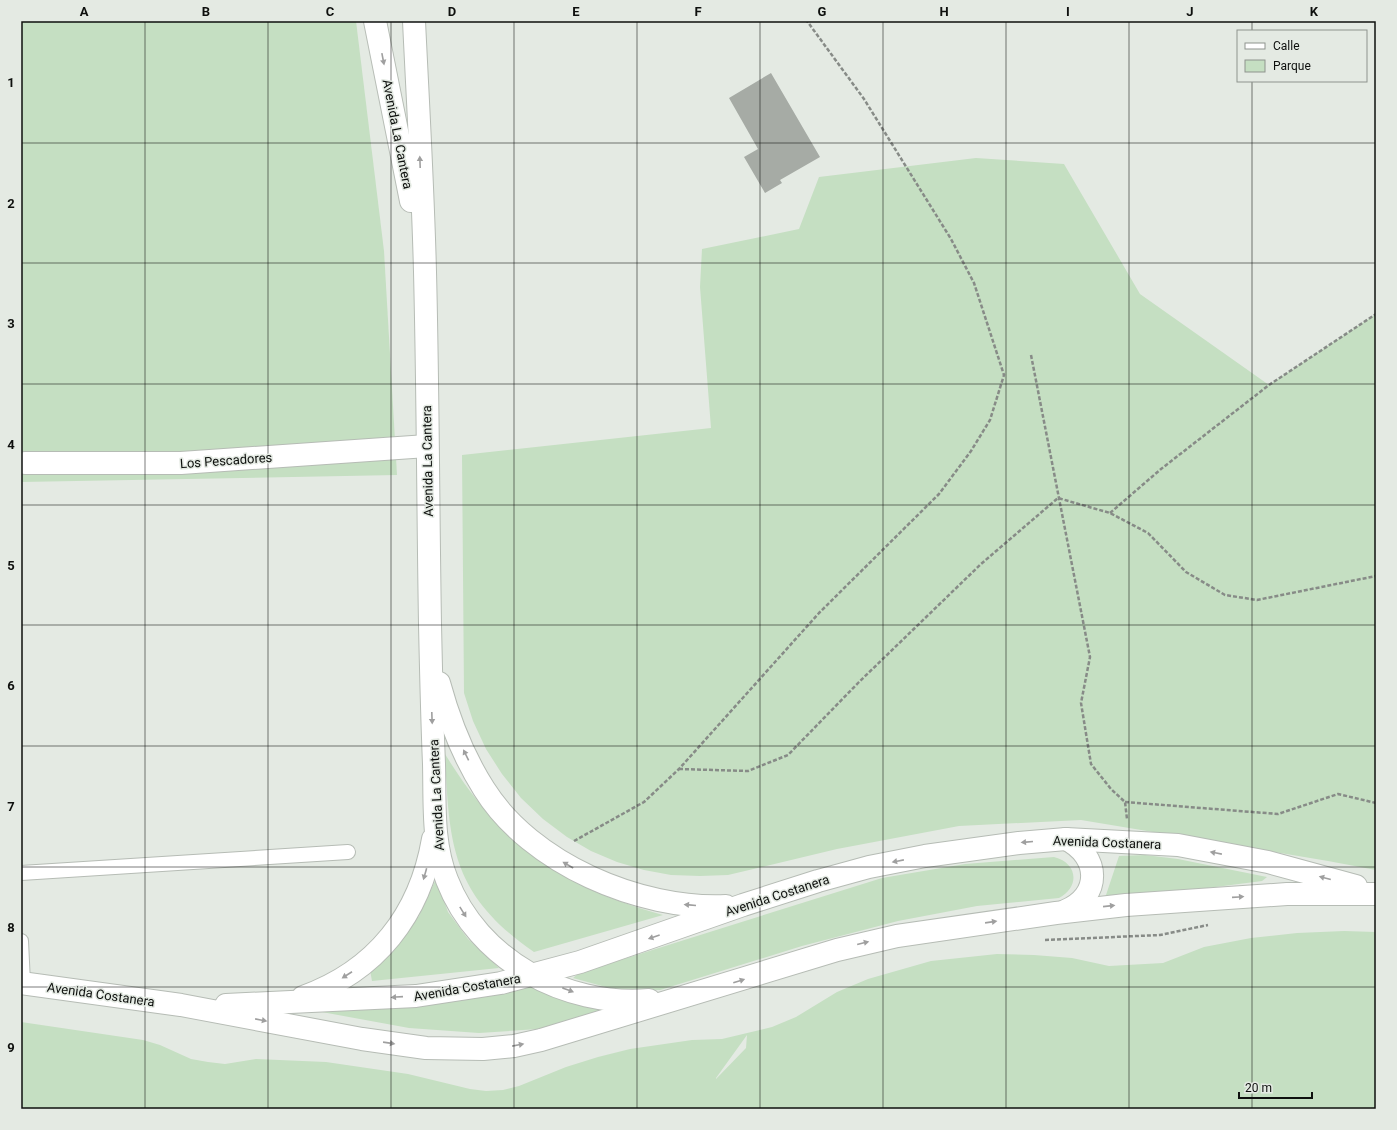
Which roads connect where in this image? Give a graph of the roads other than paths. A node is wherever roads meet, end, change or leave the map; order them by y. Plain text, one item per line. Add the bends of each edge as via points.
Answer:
1 (375, 21) edge
2 (414, 21) edge
3 (425, 271) junction
4 (427, 446) junction
5 (25, 463) dead end
6 (430, 651) junction
7 (436, 822) junction
8 (1066, 839) junction
9 (348, 852) dead end
10 (21, 873) edge
11 (1376, 892) edge
12 (743, 905) junction
13 (1056, 913) junction
14 (21, 941) edge
15 (532, 975) junction
16 (22, 983) edge
17 (701, 992) junction
18 (279, 1003) junction
19 (181, 1006) junction

1 -> 3 main road, Avenida La Cantera
3 -> 2 main road, Avenida La Cantera
3 - 4 main road, Avenida La Cantera
4 - 5 main road, Los Pescadores via 181,463
4 - 6 main road, Avenida La Cantera
6 -> 7 main road, Avenida La Cantera
12 -> 6 main road, Avenida La Cantera via 685,904 632,893 581,872 550,853 513,822 484,790 466,757 452,723
7 -> 15 main road, Avenida La Cantera via 442,865 465,914 490,945
7 -> 18 main road via 424,879 410,907 389,938 347,976 316,992
11 -> 8 main road, Avenida Costanera via 1268,862 1178,845
8 -> 12 main road, Avenida Costanera via 972,849 869,867
8 - 13 main road via 1083,850 1089,859 1092,880 1080,903
9 - 10 lane
13 -> 11 main road, Avenida Costanera via 1126,905 1287,894
12 -> 15 main road, Avenida Costanera via 580,962
17 -> 13 main road, Avenida Costanera via 866,942
14 - 16 lane
15 -> 17 main road, Avenida La Cantera via 572,992 628,1002
15 -> 18 main road, Avenida Costanera via 476,988 416,996
16 - 19 main road, Avenida Costanera
19 -> 17 main road, Avenida Costanera via 362,1039 458,1050 514,1046 541,1040
18 - 19 main road, Avenida Costanera

